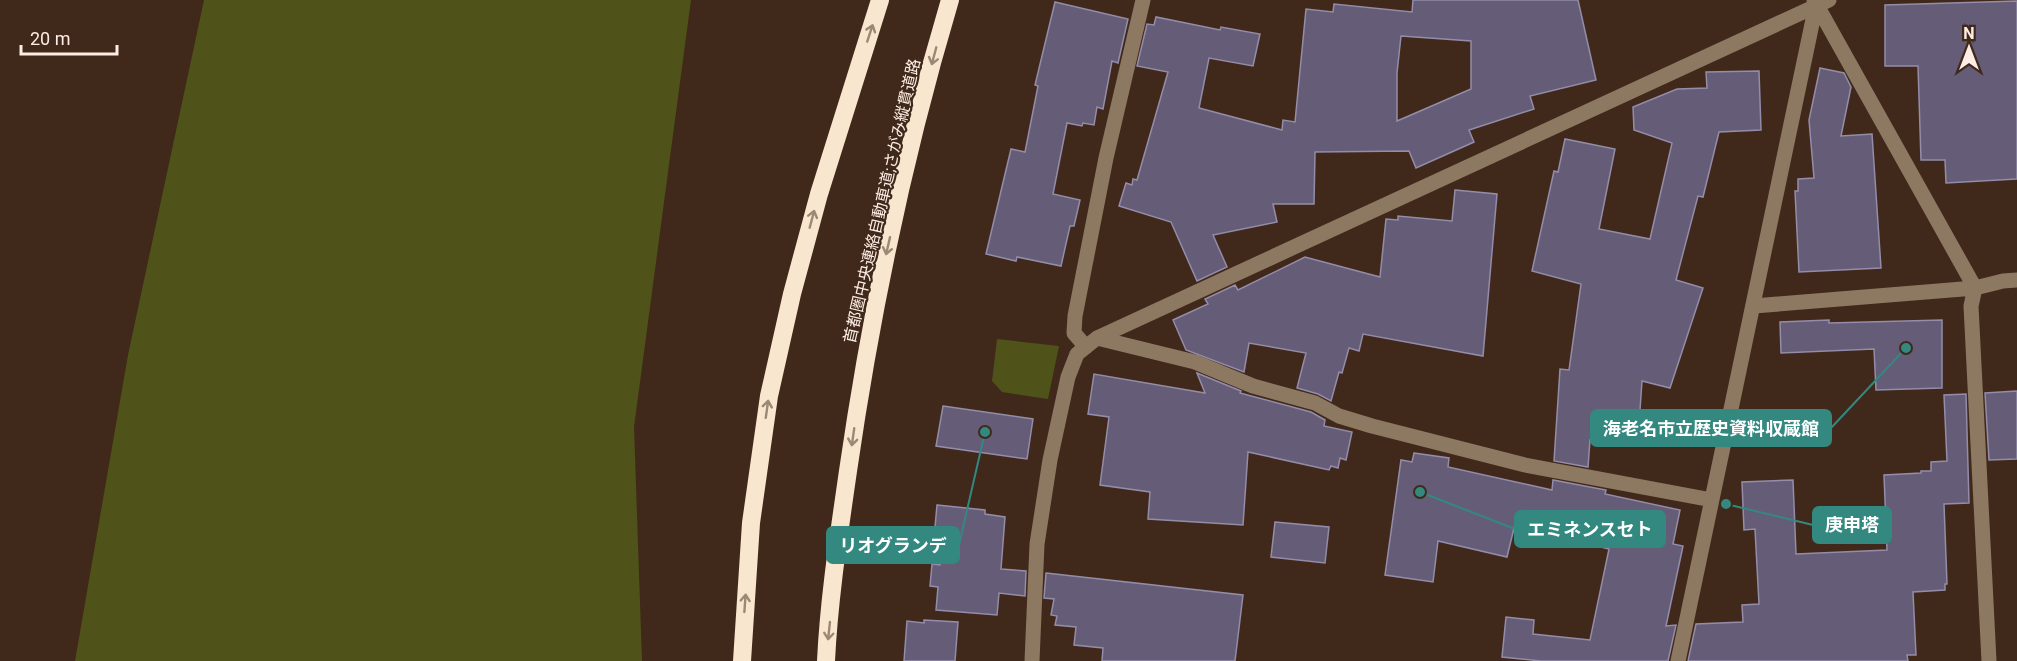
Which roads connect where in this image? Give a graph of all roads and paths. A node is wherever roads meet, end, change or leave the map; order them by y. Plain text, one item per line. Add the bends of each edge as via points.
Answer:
1 (880, 0) edge
2 (950, 0) edge
3 (1143, 0) edge
4 (1820, 2) edge
5 (2017, 280) edge
6 (1975, 288) junction
7 (1754, 306) junction
8 (1091, 343) junction
9 (1712, 501) junction
10 (742, 661) edge
11 (826, 661) edge
12 (1032, 661) edge
13 (1678, 661) edge
14 (1989, 661) edge

10 -> 1 highway via 751,523 769,396 819,194
2 -> 11 highway, 首都圏中央連絡自動車道;さがみ縦貫道路 via 910,148 879,288 844,498
3 - 8 street via 1075,316 1074,333
4 - 6 street
4 - 7 street
4 - 8 street
5 - 6 street
6 - 7 street
6 - 14 street via 1971,306
7 - 9 street
8 - 9 street via 1195,362 1253,386 1315,403 1339,416 1525,465
8 - 12 street via 1077,354 1068,377 1050,460 1037,544
9 - 13 street

